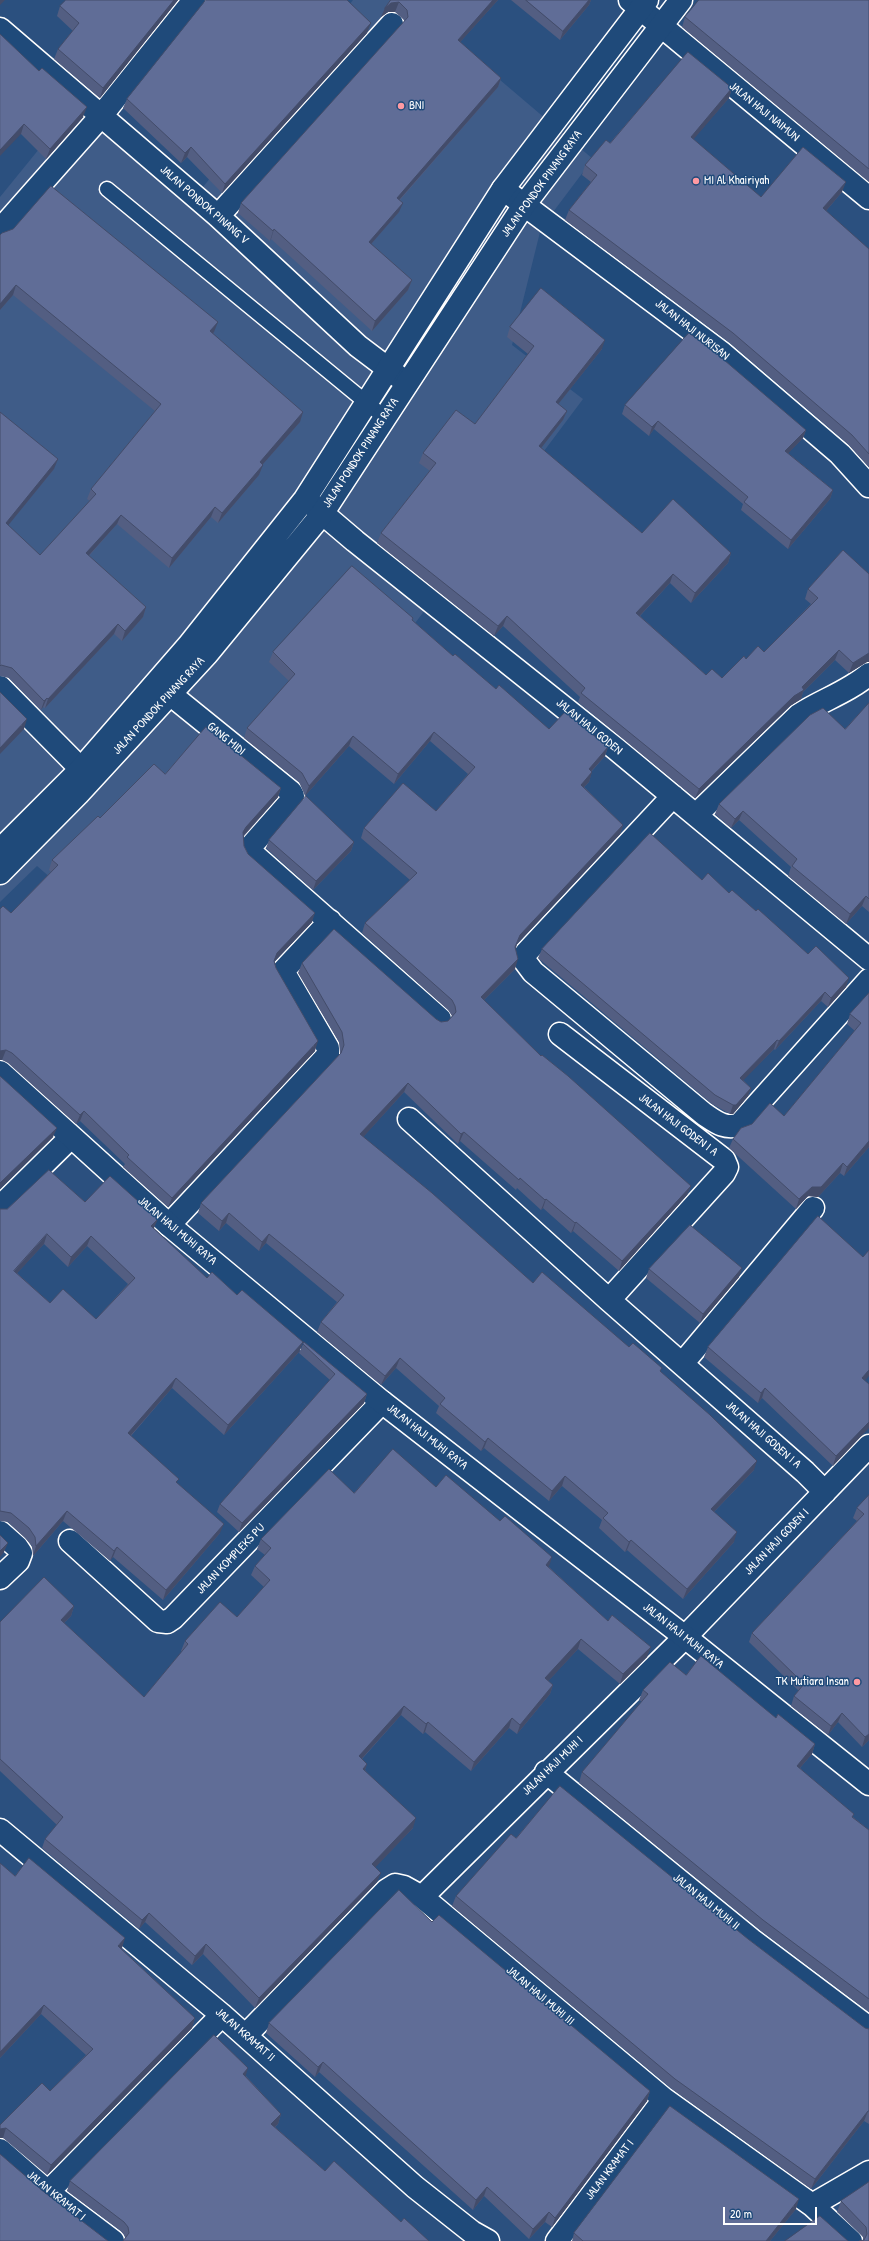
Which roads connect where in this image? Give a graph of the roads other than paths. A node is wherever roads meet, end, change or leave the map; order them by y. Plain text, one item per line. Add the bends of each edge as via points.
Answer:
1 (194, 0) edge
2 (681, 0) edge
3 (639, 3) edge
4 (392, 24) dead end
5 (660, 26) junction
6 (0, 28) edge
7 (101, 116) junction
8 (107, 189) dead end
9 (503, 189) junction
10 (869, 198) edge
11 (524, 205) junction
12 (218, 216) junction
13 (0, 230) edge
14 (388, 369) junction
15 (407, 383) junction
16 (368, 402) junction
17 (384, 417) junction
18 (869, 486) edge
19 (305, 499) junction
20 (322, 514) junction
21 (869, 674) edge
22 (0, 687) edge
23 (170, 694) junction
24 (81, 769) junction
25 (673, 796) junction
26 (696, 815) junction
27 (0, 850) edge
28 (0, 872) edge
29 (330, 922) junction
30 (869, 959) edge
31 (869, 980) edge
32 (440, 1019) dead end
33 (560, 1034) dead end
34 (0, 1072) edge
35 (409, 1119) dead end
36 (70, 1138) junction
37 (0, 1207) edge
38 (813, 1208) dead end
39 (169, 1225) junction
40 (609, 1300) junction
41 (682, 1364) junction
42 (382, 1402) junction
43 (869, 1446) edge
44 (825, 1492) junction
45 (0, 1532) edge
46 (70, 1541) dead end
47 (0, 1578) edge
48 (685, 1637) junction
49 (546, 1772) junction
50 (868, 1782) edge
51 (0, 1830) edge
52 (422, 1897) junction
53 (222, 2015) junction
54 (869, 2028) edge
55 (246, 2035) junction
56 (664, 2099) junction
57 (0, 2150) edge
58 (869, 2172) edge
59 (48, 2192) junction
60 (812, 2205) junction
61 (113, 2241) edge
62 (488, 2241) edge
63 (557, 2241) edge
64 (851, 2241) edge

1 - 7 street
2 - 5 street, JALAN PONDOK PINANG RAYA
3 - 5 street, JALAN HAJI NAIMUN
3 - 9 street, JALAN PONDOK PINANG RAYA
4 - 12 street
5 - 10 street, JALAN HAJI NAIMUN
5 - 11 street, JALAN PONDOK PINANG RAYA
6 - 7 street, JALAN PONDOK PINANG V
7 - 12 street, JALAN PONDOK PINANG V
7 - 13 street
8 - 16 lane
9 - 11 street, JALAN HAJI NURISAN
9 - 14 street, JALAN PONDOK PINANG RAYA
11 - 15 street, JALAN PONDOK PINANG RAYA
11 - 18 street, JALAN HAJI NURISAN via 722,353 840,454
12 - 14 street, JALAN PONDOK PINANG V via 358,346
14 - 15 street, JALAN PONDOK PINANG V
14 - 16 street, JALAN PONDOK PINANG RAYA
15 - 17 street, JALAN PONDOK PINANG RAYA
16 - 17 lane
16 - 19 street, JALAN PONDOK PINANG RAYA
17 - 20 street, JALAN PONDOK PINANG RAYA
19 - 20 street, JALAN HAJI GODEN
19 - 24 street, JALAN PONDOK PINANG RAYA via 188,646
20 - 23 street, JALAN PONDOK PINANG RAYA via 207,654
20 - 25 street, JALAN HAJI GODEN
21 - 26 street via 852,688 816,704 799,715
22 - 24 street
23 - 28 street, JALAN PONDOK PINANG RAYA via 78,794
23 - 29 street, GANG MIDI via 291,792 291,801 252,845 251,850
24 - 27 street, JALAN PONDOK PINANG RAYA
25 - 26 street, JALAN HAJI GODEN
25 - 31 street via 526,953 524,960 533,972 704,1114 717,1123 730,1127 739,1125
26 - 30 street, JALAN HAJI GODEN
29 - 32 street
29 - 39 street via 283,971 328,1048 328,1055
33 - 40 street, JALAN HAJI GODEN I A via 724,1160 727,1167
34 - 36 street, JALAN HAJI MUHI RAYA
35 - 40 street, JALAN HAJI GODEN I A
36 - 37 street
36 - 39 street, JALAN HAJI MUHI RAYA
38 - 41 street
39 - 42 street, JALAN HAJI MUHI RAYA
40 - 41 street, JALAN HAJI GODEN I A
41 - 44 street, JALAN HAJI GODEN I A
42 - 46 street, JALAN KOMPLEKS PU via 167,1622 158,1621
42 - 48 street, JALAN HAJI MUHI RAYA
43 - 44 street, JALAN HAJI GODEN I
44 - 48 street, JALAN HAJI GODEN I
45 - 47 street via 21,1552 18,1561
48 - 49 street, JALAN HAJI MUHI I
48 - 50 street, JALAN HAJI MUHI RAYA
49 - 52 street, JALAN HAJI MUHI I
49 - 54 street, JALAN HAJI MUHI II via 752,1940
51 - 53 street, JALAN KRAMAT II
52 - 55 street, JALAN HAJI MUHI III via 395,1885 386,1890
52 - 56 street, JALAN HAJI MUHI III
53 - 55 street, JALAN KRAMAT II
53 - 59 street
55 - 62 street, JALAN KRAMAT II via 415,2187 472,2232
56 - 60 street, JALAN HAJI MUHI III
56 - 63 street, JALAN KRAMAT I
57 - 59 street, JALAN KRAMAT I
58 - 60 street
59 - 61 street, JALAN KRAMAT I
60 - 64 street, JALAN HAJI MUHI III

